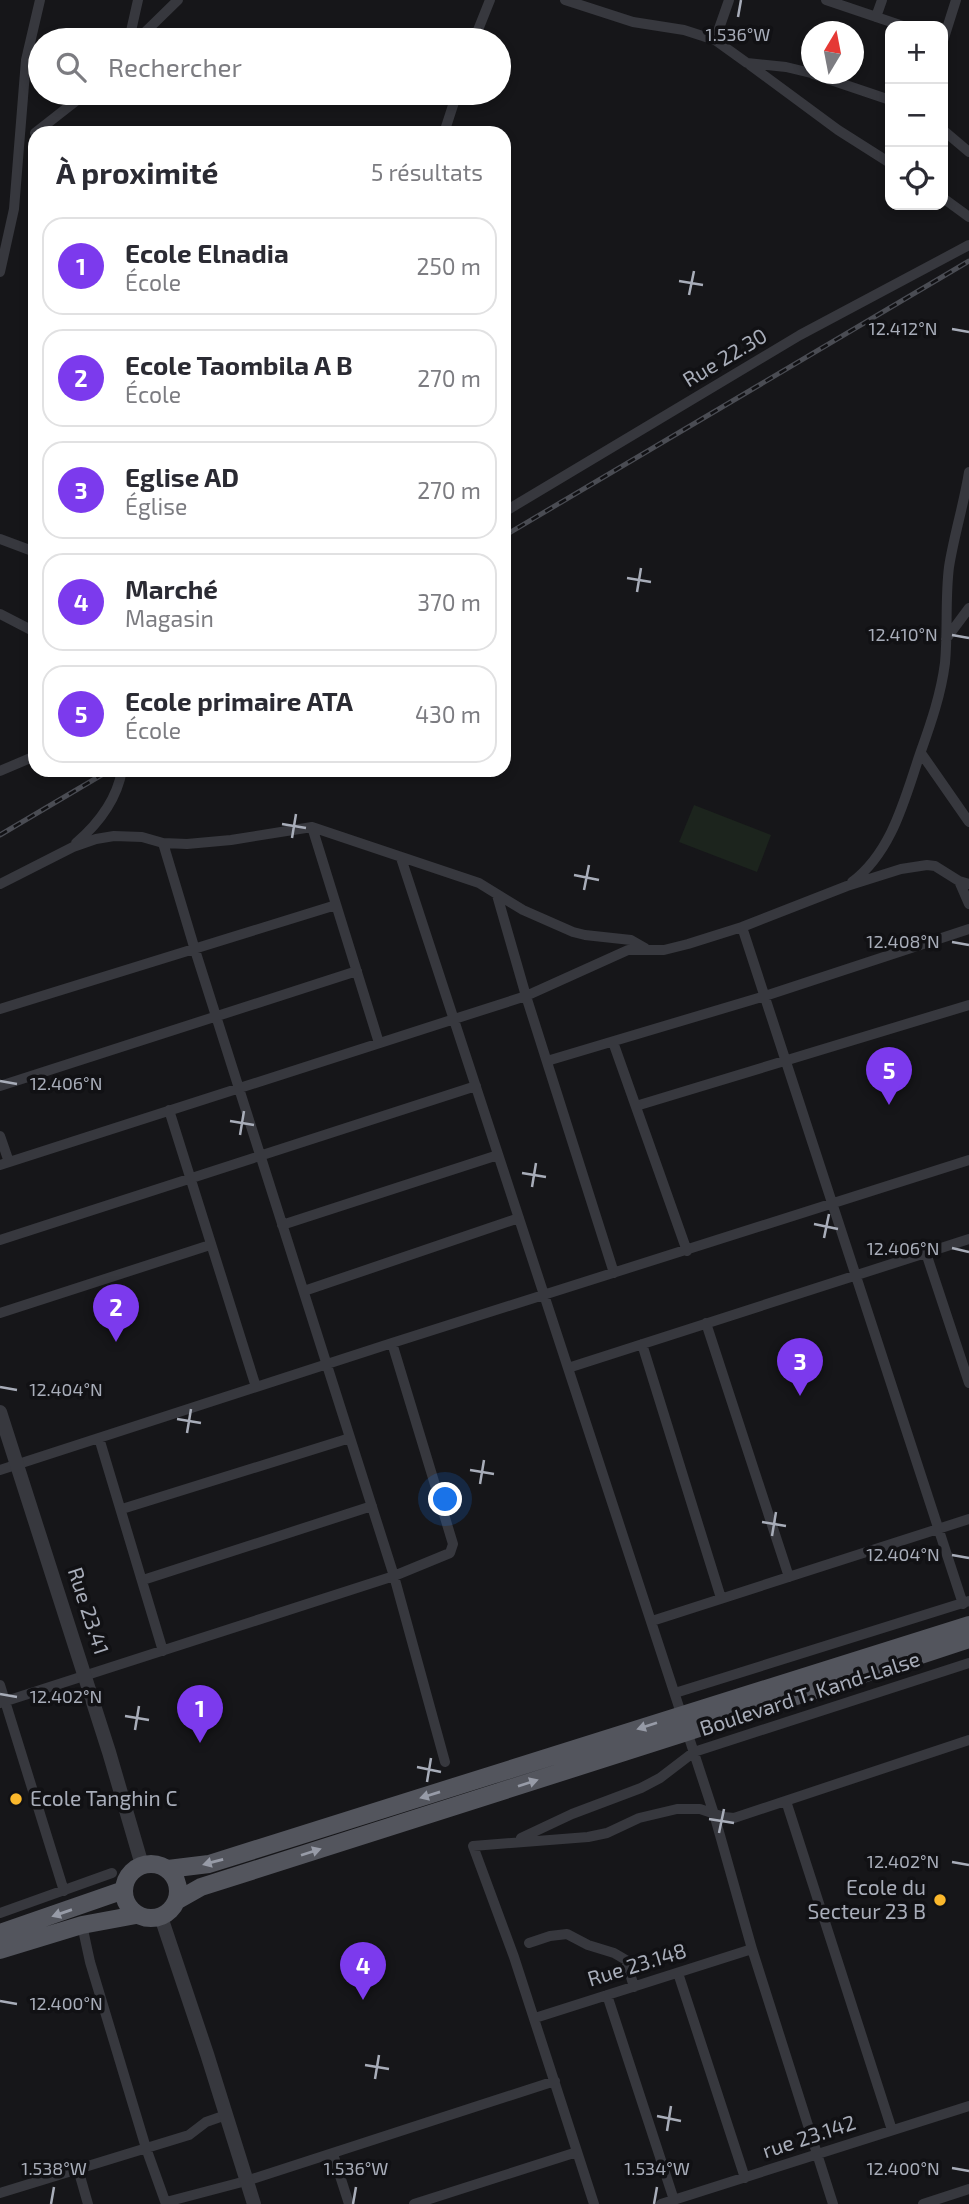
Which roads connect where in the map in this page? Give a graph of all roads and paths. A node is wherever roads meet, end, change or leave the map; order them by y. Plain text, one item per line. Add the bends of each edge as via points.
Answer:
1 (40, 0) edge
2 (138, 0) edge
3 (178, 0) edge
4 (490, 0) edge
5 (565, 0) edge
6 (729, 0) edge
7 (826, 0) edge
8 (882, 0) edge
9 (956, 0) edge
10 (876, 17) junction
11 (888, 21) edge
12 (948, 25) edge
13 (34, 28) edge
14 (132, 28) edge
15 (149, 28) edge
16 (479, 28) edge
17 (715, 40) junction
18 (28, 52) edge
19 (747, 63) junction
20 (801, 70) edge
21 (844, 84) edge
22 (885, 98) edge
23 (71, 105) edge
24 (453, 105) edge
25 (44, 126) edge
26 (446, 126) edge
27 (948, 134) edge
28 (28, 140) edge
29 (21, 146) junction
30 (969, 152) edge
31 (885, 160) edge
32 (948, 202) edge
33 (969, 218) edge
34 (969, 245) edge
35 (0, 272) edge
36 (969, 472) edge
37 (965, 494) junction
38 (511, 508) edge
39 (969, 509) edge
40 (0, 539) edge
41 (28, 549) edge
42 (969, 608) edge
43 (0, 614) edge
44 (28, 628) edge
45 (946, 639) junction
46 (921, 753) junction
47 (28, 759) edge
48 (0, 771) edge
49 (120, 777) edge
50 (969, 822) edge
51 (312, 827) junction
52 (163, 843) junction
53 (73, 847) junction
54 (401, 858) junction
55 (964, 883) edge
56 (0, 884) edge
57 (847, 886) junction
58 (497, 894) junction
59 (969, 904) edge
60 (336, 905) junction
61 (742, 926) junction
62 (969, 929) edge
63 (645, 948) junction
64 (195, 950) junction
65 (357, 971) junction
66 (526, 996) junction
67 (765, 996) junction
68 (969, 1005) edge
69 (0, 1009) edge
70 (216, 1016) junction
71 (454, 1020) junction
72 (613, 1042) junction
73 (379, 1043) junction
74 (547, 1061) junction
75 (786, 1061) junction
76 (0, 1086) edge
77 (476, 1086) junction
78 (239, 1088) junction
79 (636, 1106) junction
80 (169, 1110) junction
81 (0, 1136) edge
82 (498, 1155) junction
83 (261, 1156) junction
84 (969, 1160) edge
85 (5, 1163) edge
86 (190, 1179) junction
87 (833, 1204) junction
88 (519, 1218) junction
89 (282, 1225) junction
90 (969, 1239) edge
91 (0, 1240) edge
92 (210, 1245) junction
93 (687, 1251) junction
94 (926, 1253) junction
95 (614, 1273) junction
96 (856, 1275) junction
97 (304, 1291) junction
98 (545, 1296) junction
99 (0, 1313) edge
100 (706, 1323) junction
101 (392, 1343) junction
102 (642, 1344) junction
103 (326, 1365) junction
104 (568, 1368) junction
105 (969, 1384) edge
106 (256, 1387) junction
107 (0, 1412) edge
108 (99, 1438) junction
109 (350, 1438) junction
110 (16, 1465) junction
111 (0, 1470) edge
112 (372, 1506) junction
113 (122, 1509) junction
114 (969, 1520) edge
115 (939, 1529) junction
116 (394, 1576) junction
117 (789, 1577) junction
118 (143, 1580) junction
119 (721, 1598) junction
120 (966, 1602) edge
121 (652, 1621) junction
122 (969, 1625) edge
123 (969, 1639) edge
124 (163, 1650) junction
125 (969, 1663) edge
126 (85, 1675) junction
127 (0, 1685) edge
128 (675, 1693) junction
129 (3, 1702) edge
130 (685, 1723) junction
131 (969, 1740) edge
132 (694, 1752) junction
133 (445, 1762) dead end
134 (786, 1801) junction
135 (714, 1814) junction
136 (515, 1841) junction
137 (142, 1865) junction
138 (167, 1868) junction
139 (112, 1873) dead end
140 (124, 1890) junction
141 (64, 1891) junction
142 (178, 1900) junction
143 (0, 1913) edge
144 (136, 1915) junction
145 (161, 1917) junction
146 (82, 1925) junction
147 (0, 1933) edge
148 (529, 1942) dead end
149 (752, 1949) junction
150 (0, 1950) edge
151 (678, 1973) junction
152 (634, 1987) junction
153 (607, 1995) junction
154 (535, 2018) junction
155 (555, 2081) junction
156 (969, 2106) edge
157 (226, 2115) junction
158 (891, 2130) junction
159 (146, 2148) junction
160 (577, 2152) junction
161 (333, 2154) junction
162 (817, 2154) junction
163 (78, 2169) junction
164 (745, 2178) junction
165 (246, 2181) junction
166 (969, 2189) edge
167 (0, 2193) edge
168 (674, 2200) junction
169 (166, 2203) edge
170 (88, 2204) edge
171 (254, 2204) edge
172 (349, 2204) edge
173 (414, 2204) edge
174 (594, 2204) edge
175 (661, 2204) edge
176 (833, 2204) edge
177 (923, 2204) edge

1 - 13 street
2 - 14 street
3 - 15 street
4 - 16 street
5 - 17 street
6 - 17 street
7 - 10 street
8 - 10 street
9 - 12 street
10 - 11 street
17 - 19 street
18 - 29 street
19 - 20 street
19 - 31 street
21 - 22 street
23 - 25 street
24 - 26 street
27 - 30 street
28 - 29 street
29 - 35 street via 15,209
32 - 33 street
34 - 38 street, Rue 22.30 via 800,335
36 - 37 street
37 - 39 street
37 - 45 street via 949,570
40 - 41 street
42 - 45 street
43 - 44 street
45 - 46 street via 939,695
46 - 50 street
46 - 57 street via 889,834 865,872
47 - 48 street
49 - 53 street via 97,824
51 - 52 street via 231,840
51 - 54 street
51 - 60 street
52 - 53 street via 142,836 114,836
52 - 64 street
53 - 56 street
54 - 58 street via 479,883
54 - 71 street
55 - 57 street via 927,865
55 - 59 street
57 - 61 street
58 - 63 street via 573,932 631,940
58 - 66 street
60 - 64 street
60 - 65 street
61 - 63 street via 664,950
61 - 67 street
62 - 67 street
63 - 66 street via 628,950
64 - 69 street
64 - 70 street
65 - 70 street
65 - 73 street
66 - 71 street
66 - 74 street
67 - 72 street
67 - 75 street
68 - 75 street
70 - 76 street
70 - 78 street
71 - 73 street
71 - 77 street
72 - 74 street
72 - 79 street
73 - 78 street
74 - 95 street
75 - 79 street
75 - 87 street
77 - 82 street
77 - 83 street
78 - 80 street
78 - 83 street
79 - 93 street
80 - 85 street
80 - 86 street
81 - 85 street
82 - 88 street
82 - 89 street
83 - 86 street
83 - 89 street
84 - 87 street
86 - 91 street
86 - 92 street
87 - 93 street
87 - 96 street
88 - 97 street
88 - 98 street
89 - 97 street
90 - 94 street
92 - 99 street
92 - 106 street
93 - 95 street
94 - 96 street
94 - 105 street
95 - 98 street
96 - 100 street
96 - 115 street
97 - 103 street
98 - 101 street
98 - 104 street
100 - 102 street
100 - 117 street
101 - 103 street
101 - 116 street via 454,1547 450,1553
102 - 104 street
102 - 119 street
103 - 106 street
103 - 109 street
104 - 121 street
106 - 108 street
107 - 110 street, Rue 23.41
108 - 110 street
108 - 113 street
109 - 112 street
109 - 113 street
110 - 111 street
110 - 126 street, Rue 23.41
112 - 116 street
112 - 118 street
113 - 118 street
114 - 115 street
115 - 117 street
115 - 120 street
116 - 124 street
116 - 133 street
117 - 119 street
118 - 124 street
119 - 121 street
120 - 128 street
121 - 128 street
122 - 130 main road
123 - 130 main road
124 - 126 street
125 - 132 street, Boulevard T. Kand-Lalse
126 - 129 street
126 - 137 street, Rue 23.41
127 - 129 street
128 - 130 street
129 - 141 street
130 - 132 street
130 -> 138 main road via 209,1864
142 -> 130 main road via 201,1887
131 - 134 street
132 - 135 street
132 - 136 street, Boulevard T. Kand-Lalse via 641,1788
134 - 135 street via 734,1818
134 - 158 street
135 - 136 street via 677,1809 588,1837
135 - 149 street
136 - 154 street via 473,1846
137 - 138 main road
137 - 140 main road via 130,1874
138 - 142 main road via 178,1882
139 - 141 street
140 - 144 main road
140 -> 147 main road
141 - 143 street
142 - 145 main road
144 - 145 main road
144 - 146 main road
145 - 157 street
146 - 150 main road
146 - 159 street
148 - 152 street via 567,1934 614,1953 626,1960
149 - 151 street, Rue 23.148
149 - 162 street
151 - 152 street, Rue 23.148
151 - 164 street
152 - 153 street, Rue 23.148
153 - 154 street, Rue 23.148
153 - 168 street
154 - 155 street
155 - 160 street
155 - 161 street
156 - 158 street, rue 23.142
157 - 159 street via 206,2122 189,2136
157 - 165 street
158 - 162 street, rue 23.142
159 - 163 street
159 - 169 street
160 - 173 street
160 - 174 street
161 - 165 street
161 - 172 street
162 - 164 street, rue 23.142
162 - 176 street
163 - 167 street
163 - 170 street
164 - 168 street, rue 23.142
165 - 169 street
165 - 171 street
166 - 177 street
168 - 175 street, rue 23.142

